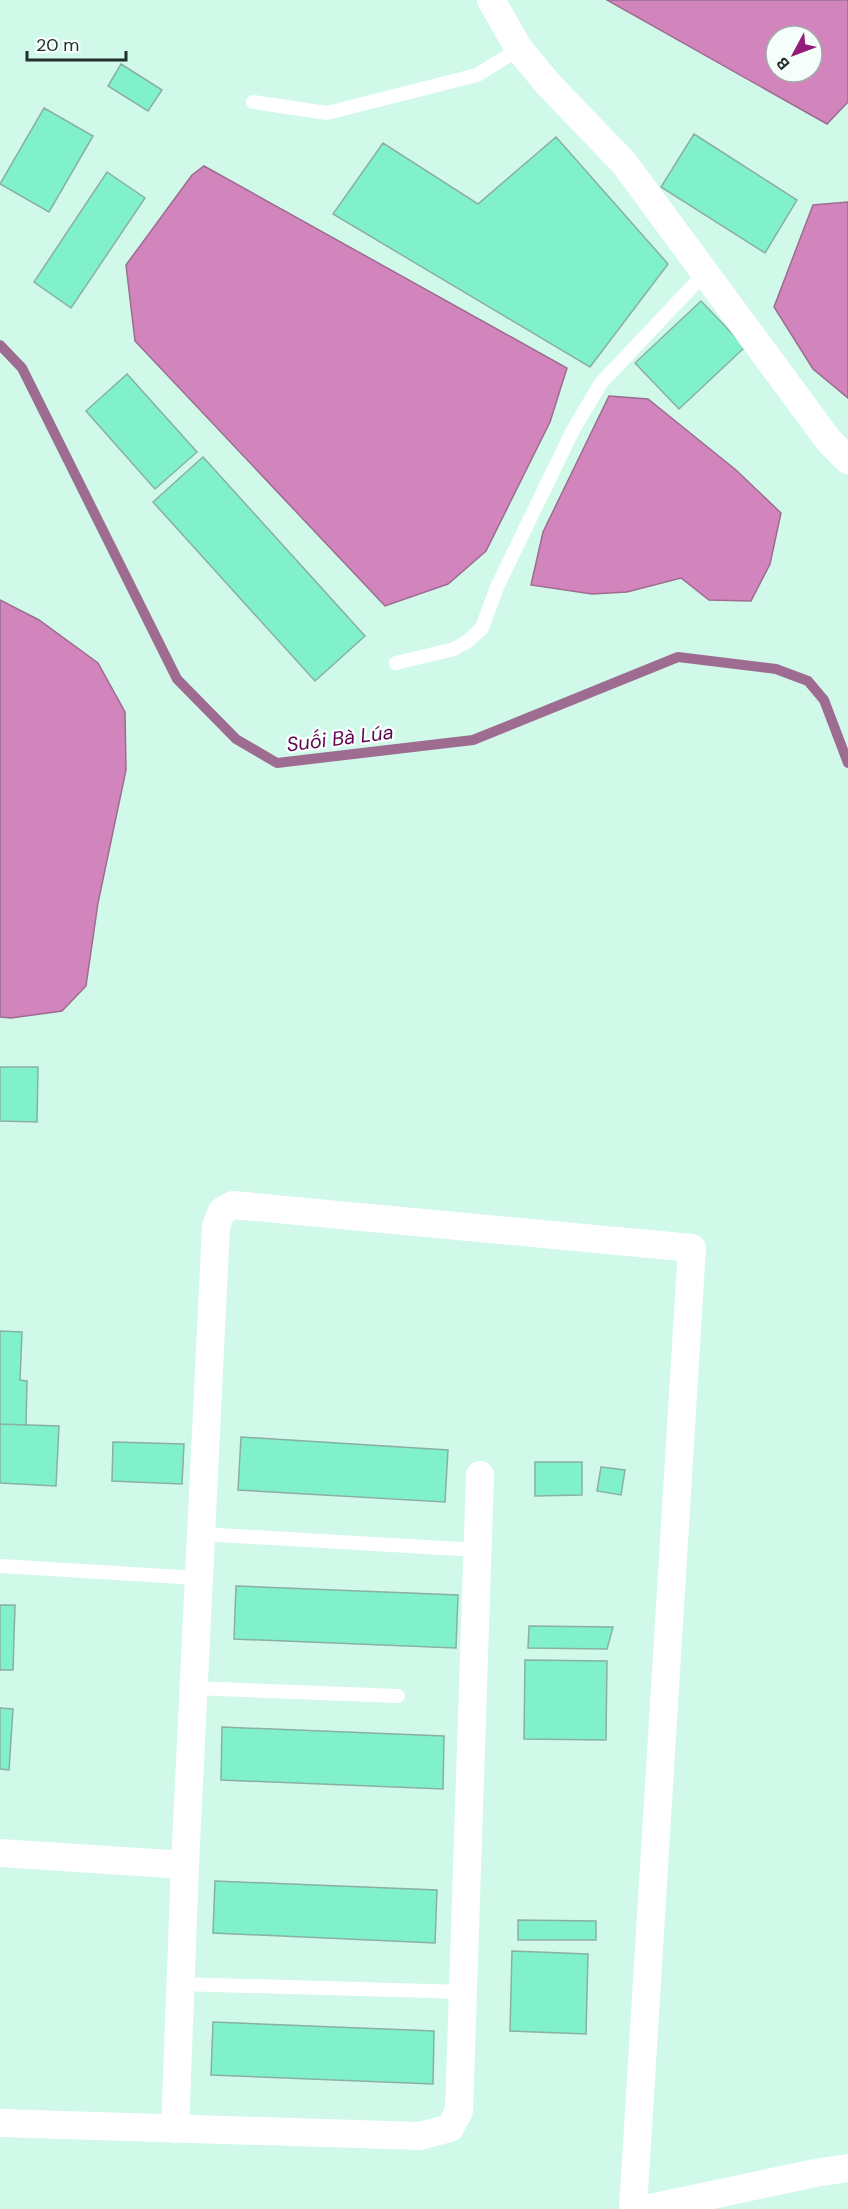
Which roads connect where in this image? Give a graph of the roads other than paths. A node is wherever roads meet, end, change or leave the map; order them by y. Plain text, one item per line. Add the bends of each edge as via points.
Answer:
1 (491, 0) edge
2 (519, 49) junction
3 (253, 102) dead end
4 (706, 272) junction
5 (848, 460) edge
6 (396, 663) dead end
7 (480, 1475) dead end
8 (200, 1533) junction
9 (478, 1550) junction
10 (0, 1566) edge
11 (198, 1578) junction
12 (193, 1688) junction
13 (398, 1696) dead end
14 (0, 1853) edge
15 (185, 1865) junction
16 (180, 1984) junction
17 (464, 1992) junction
18 (0, 2123) edge
19 (175, 2129) junction
20 (848, 2168) edge
21 (633, 2209) edge
22 (646, 2209) edge

1 - 2 street
2 - 3 lane via 477,75 327,113
2 - 4 street via 624,163
4 - 5 street via 829,441
4 - 6 lane via 601,383 573,430 497,587 482,628 454,649
7 - 9 street
8 - 9 lane
8 - 11 street
8 - 21 street via 216,1226 222,1211 233,1205 692,1248
9 - 17 street
10 - 11 lane
11 - 12 street
12 - 13 lane
12 - 15 street
14 - 15 street
15 - 16 street
16 - 17 lane
16 - 19 street
17 - 19 street via 459,2111 450,2128 420,2136
18 - 19 street
20 - 22 street

